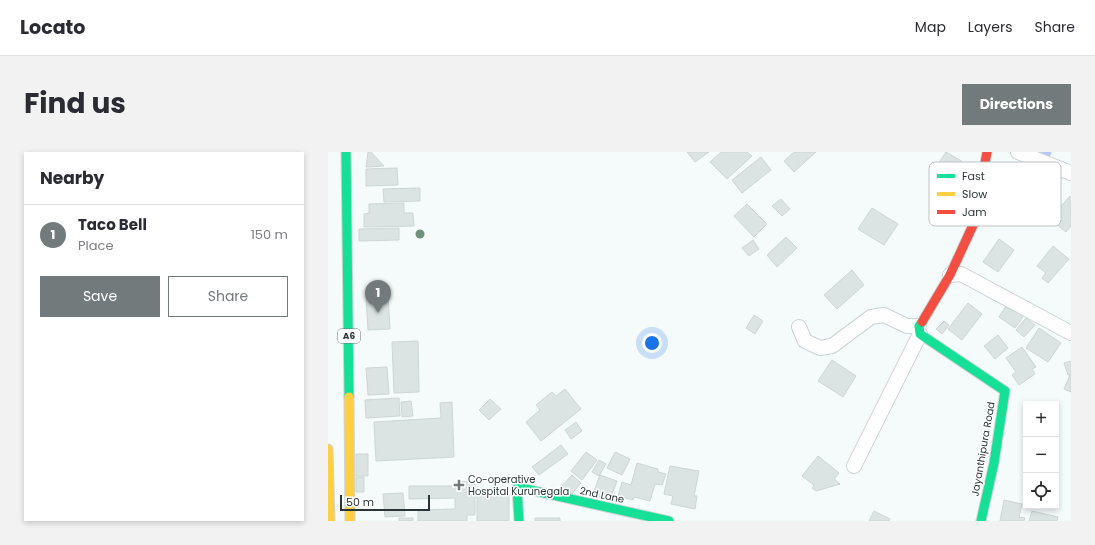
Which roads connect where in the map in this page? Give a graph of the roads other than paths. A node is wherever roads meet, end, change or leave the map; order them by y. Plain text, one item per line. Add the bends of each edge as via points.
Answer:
1 (346, 152) edge
2 (987, 152) edge
3 (1018, 152) edge
4 (985, 162) edge
5 (1043, 162) edge
6 (1061, 169) edge
7 (1071, 173) edge
8 (973, 226) edge
9 (950, 275) junction
10 (799, 327) dead end
11 (920, 330) junction
12 (1071, 333) edge
13 (328, 449) edge
14 (337, 466) edge
15 (854, 466) dead end
16 (330, 521) edge
17 (350, 521) edge
18 (519, 521) edge
19 (669, 521) edge
20 (981, 521) edge

1 - 14 main road, A6
2 - 4 main road
3 - 5 street
6 - 7 street
8 - 9 main road
9 - 11 main road
9 - 12 street via 961,274
10 - 11 street via 805,341 820,348 832,346 871,317 884,316
11 - 15 street
11 - 20 main road, Jayanthipura Road via 1005,391 994,463
13 - 14 main road, A6
14 - 16 main road, A6
14 - 17 main road, A6
18 - 19 main road, 2nd Lane via 517,487

